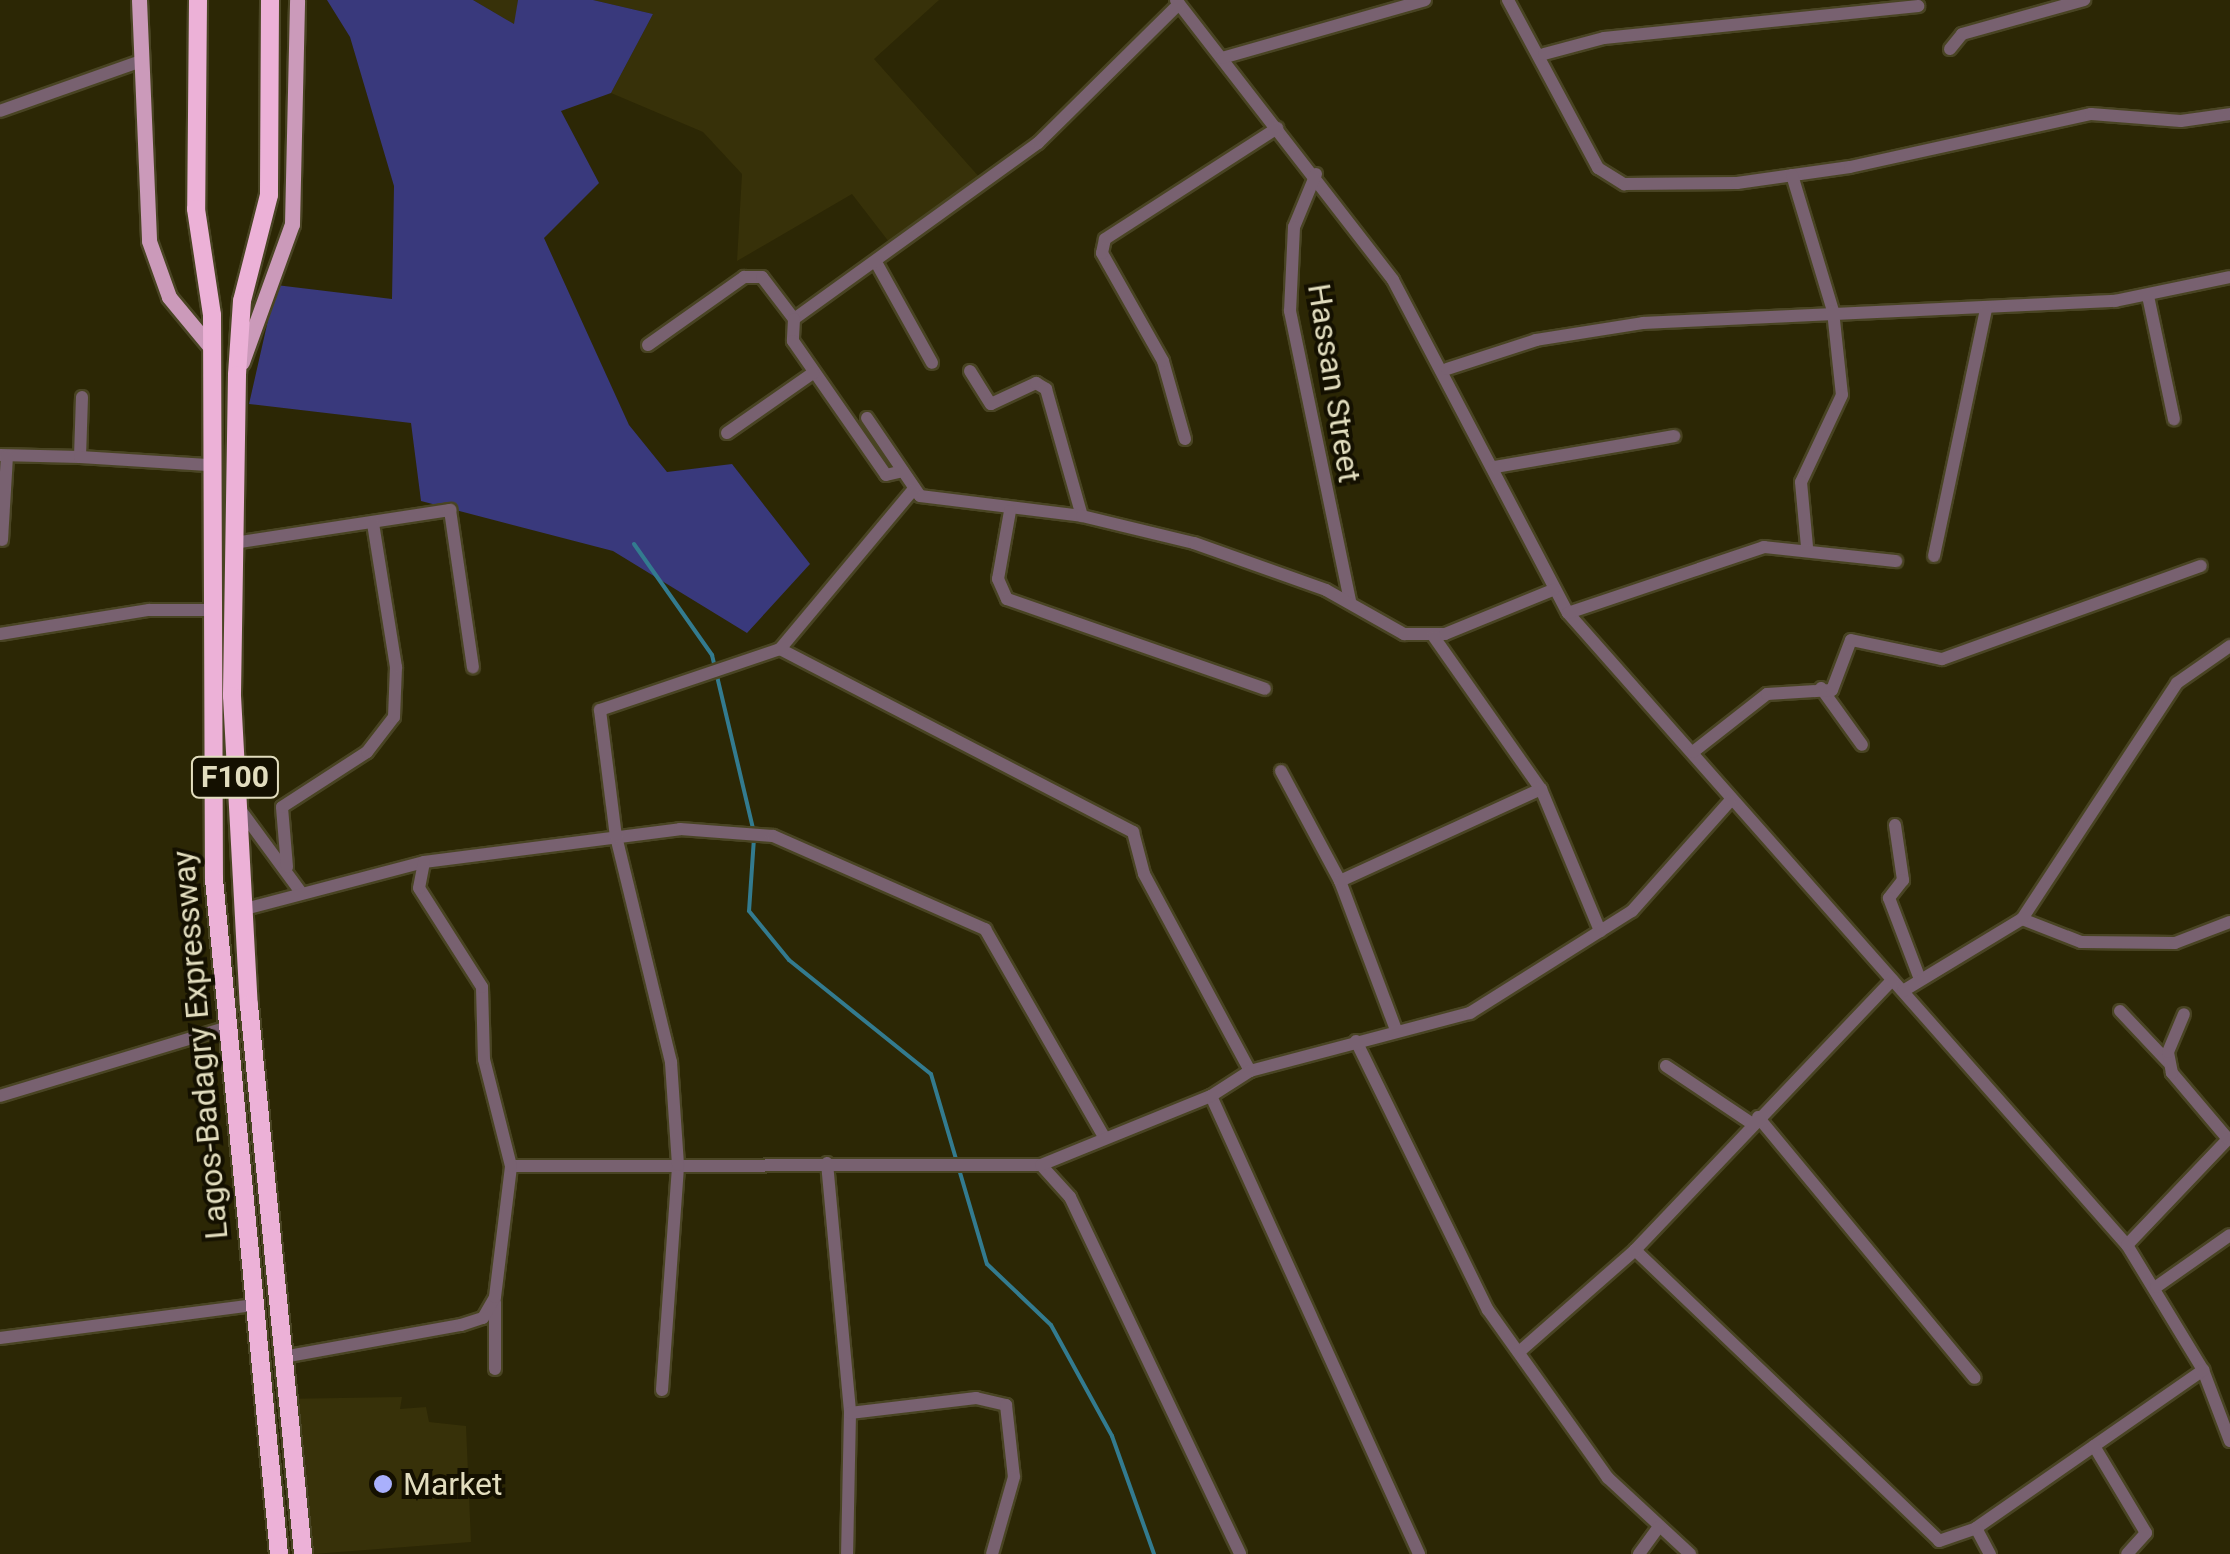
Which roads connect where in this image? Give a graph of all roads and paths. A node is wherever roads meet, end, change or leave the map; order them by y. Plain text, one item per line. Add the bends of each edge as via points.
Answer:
1 (139, 0) edge
2 (198, 0) edge
3 (270, 0) edge
4 (297, 0) edge
5 (1425, 0) edge
6 (1508, 0) edge
7 (1841, 0) edge
8 (2079, 0) edge
9 (1178, 2) edge
10 (1918, 6) dead end
11 (1844, 15) junction
12 (1950, 49) dead end
13 (1544, 54) junction
14 (1222, 58) junction
15 (138, 62) junction
16 (0, 110) edge
17 (2230, 114) edge
18 (1277, 128) junction
19 (1316, 174) junction
20 (1792, 175) junction
21 (877, 264) junction
22 (2230, 277) edge
23 (2148, 296) junction
24 (1986, 309) junction
25 (1833, 311) junction
26 (794, 318) junction
27 (648, 345) dead end
28 (213, 350) junction
29 (932, 363) dead end
30 (1447, 369) junction
31 (970, 371) dead end
32 (813, 373) junction
33 (237, 376) junction
34 (82, 398) dead end
35 (868, 418) dead end
36 (2174, 419) dead end
37 (727, 433) dead end
38 (1674, 436) dead end
39 (1185, 440) dead end
40 (3, 456) edge
41 (80, 457) junction
42 (208, 465) junction
43 (1495, 467) junction
44 (903, 471) junction
45 (912, 490) junction
46 (1010, 511) junction
47 (1082, 516) junction
48 (372, 524) junction
49 (2, 540) edge
50 (234, 543) junction
51 (1807, 548) junction
52 (1934, 556) dead end
53 (1896, 561) dead end
54 (2202, 566) dead end
55 (1553, 590) junction
56 (1350, 601) junction
57 (208, 610) junction
58 (1568, 612) junction
59 (0, 634) edge
60 (1434, 637) junction
61 (2230, 646) edge
62 (780, 648) junction
63 (473, 666) dead end
64 (1820, 688) junction
65 (1265, 690) dead end
66 (1862, 745) dead end
67 (1692, 752) junction
68 (1280, 772) dead end
69 (1540, 789) junction
70 (1730, 801) junction
71 (236, 804) junction
72 (1895, 825) dead end
73 (616, 837) junction
74 (424, 862) junction
75 (287, 867) junction
76 (1340, 881) junction
77 (300, 890) junction
78 (245, 908) junction
79 (2022, 919) junction
80 (2230, 922) edge
81 (1600, 931) junction
82 (1920, 979) junction
83 (1892, 980) junction
84 (1903, 991) junction
85 (2120, 1012) dead end
86 (2184, 1014) dead end
87 (225, 1028) junction
88 (1396, 1030) junction
89 (1356, 1041) junction
90 (2168, 1062) junction
91 (1666, 1066) dead end
92 (1250, 1070) junction
93 (0, 1096) edge
94 (1212, 1096) junction
95 (1755, 1120) junction
96 (1104, 1137) junction
97 (827, 1163) junction
98 (678, 1165) junction
99 (1041, 1165) junction
100 (511, 1166) junction
101 (2230, 1236) edge
102 (2127, 1245) junction
103 (277, 1246) junction
104 (1635, 1250) junction
105 (248, 1255) junction
106 (2156, 1287) junction
107 (495, 1297) junction
108 (253, 1305) junction
109 (0, 1338) edge
110 (1518, 1352) junction
111 (283, 1358) junction
112 (495, 1369) dead end
113 (2203, 1370) junction
114 (1974, 1378) dead end
115 (662, 1390) dead end
116 (850, 1413) junction
117 (2227, 1420) edge
118 (2230, 1441) edge
119 (2094, 1446) junction
120 (1659, 1526) junction
121 (1976, 1528) junction
122 (1416, 1553) edge
123 (279, 1554) edge
124 (304, 1554) edge
125 (847, 1554) edge
126 (992, 1554) edge
127 (1240, 1554) edge
128 (1639, 1554) edge
129 (1690, 1554) edge
130 (1990, 1554) edge
131 (2127, 1554) edge

1 - 15 main road
2 - 28 highway, Lagos-Badagry Expressway / F100 via 196,209
3 - 33 highway, Lagos-Badagry Expressway / F100 via 268,195 242,301
4 - 33 main road, Lagos-Badagry Expressway via 292,224
5 - 14 street
6 - 13 street
7 - 11 street
8 - 12 street via 1962,34
9 - 14 street
9 - 21 street via 1038,144
10 - 11 street
11 - 13 street via 1604,38
13 - 20 street via 1598,168 1615,182
14 - 18 street
15 - 16 street
15 - 28 main road via 149,241 170,297
17 - 20 street via 2181,121 2091,114
18 - 19 street
18 - 39 street via 1105,239 1102,253 1164,360
19 - 30 street
19 - 56 street, Hassan Street via 1294,227 1290,311
20 - 25 street
21 - 26 street
21 - 29 street
22 - 23 street
23 - 24 street
23 - 36 street
24 - 25 street
24 - 52 street
25 - 30 street via 1642,323 1536,340
25 - 51 street via 1842,394 1801,482
26 - 27 street via 754,274
26 - 32 street via 790,333
28 - 42 highway, Lagos-Badagry Expressway / F100
30 - 43 street
31 - 47 street via 991,404 1036,384 1046,388
32 - 37 street
32 - 44 street via 886,475
33 - 50 highway, Lagos-Badagry Expressway / F100
34 - 41 street
35 - 44 street
38 - 43 street
40 - 41 street
40 - 49 street
41 - 42 street
42 - 57 highway, Lagos-Badagry Expressway / F100
43 - 55 street
44 - 45 street
45 - 46 street
45 - 62 street
46 - 47 street
46 - 65 street via 998,579 1008,599
47 - 56 street via 1194,543
48 - 50 street
48 - 63 street via 450,510
48 - 75 street via 396,667 394,716 367,752 282,807
50 - 71 highway, Lagos-Badagry Expressway / F100
51 - 53 street
51 - 58 street via 1764,547 1662,574
54 - 64 street via 1955,656 1851,640 1838,685
55 - 58 street
55 - 60 street
56 - 60 street via 1391,629
57 - 59 street via 149,610
57 - 87 highway, Lagos-Badagry Expressway / F100
58 - 67 street
60 - 69 street
61 - 79 street via 2176,683
62 - 73 street via 600,710
62 - 92 street via 1134,832 1144,874
64 - 66 street
64 - 67 street via 1767,694
67 - 70 street
68 - 76 street
69 - 76 street
69 - 81 street
70 - 81 street via 1632,911
70 - 83 street
71 - 75 street
71 - 78 highway, Lagos-Badagry Expressway / F100
72 - 82 street via 1903,880 1889,898
73 - 74 street
73 - 96 street via 756,833 985,929
73 - 98 street via 670,1062
74 - 77 street
74 - 100 street via 419,888 481,980 487,1077
75 - 77 street
76 - 88 street
77 - 78 street
78 - 103 highway, Lagos-Badagry Expressway / F100
79 - 80 street via 2080,942 2175,943
79 - 82 street
81 - 88 street via 1470,1012
82 - 84 street
83 - 84 street
83 - 95 street
84 - 102 street
85 - 90 street
86 - 90 street
87 - 93 street
87 - 105 highway, Lagos-Badagry Expressway / F100
88 - 89 street
89 - 92 street
89 - 110 street via 1465,1272
90 - 102 street via 2228,1139
91 - 95 street
92 - 94 street
94 - 96 street
94 - 122 street
95 - 104 street
95 - 114 street
96 - 99 street
97 - 98 street
97 - 99 street
97 - 116 street
98 - 100 street
98 - 115 street
99 - 127 street via 1070,1197
100 - 107 street
101 - 106 street
102 - 106 street
103 - 105 highway
103 - 111 highway, Lagos-Badagry Expressway / F100
104 - 110 street
104 - 121 street via 1927,1537
105 - 108 highway, Lagos-Badagry Expressway / F100
106 - 113 street
107 - 111 street via 483,1318 461,1325
107 - 112 street
108 - 109 street
108 - 123 highway, Lagos-Badagry Expressway / F100
110 - 120 street via 1608,1478
111 - 124 highway, Lagos-Badagry Expressway / F100
113 - 117 street
113 - 119 street
116 - 125 street
116 - 126 street via 976,1398 1006,1405 1014,1477
117 - 118 street
119 - 121 street
119 - 131 street via 2146,1533
120 - 128 street
120 - 129 street
121 - 130 street

